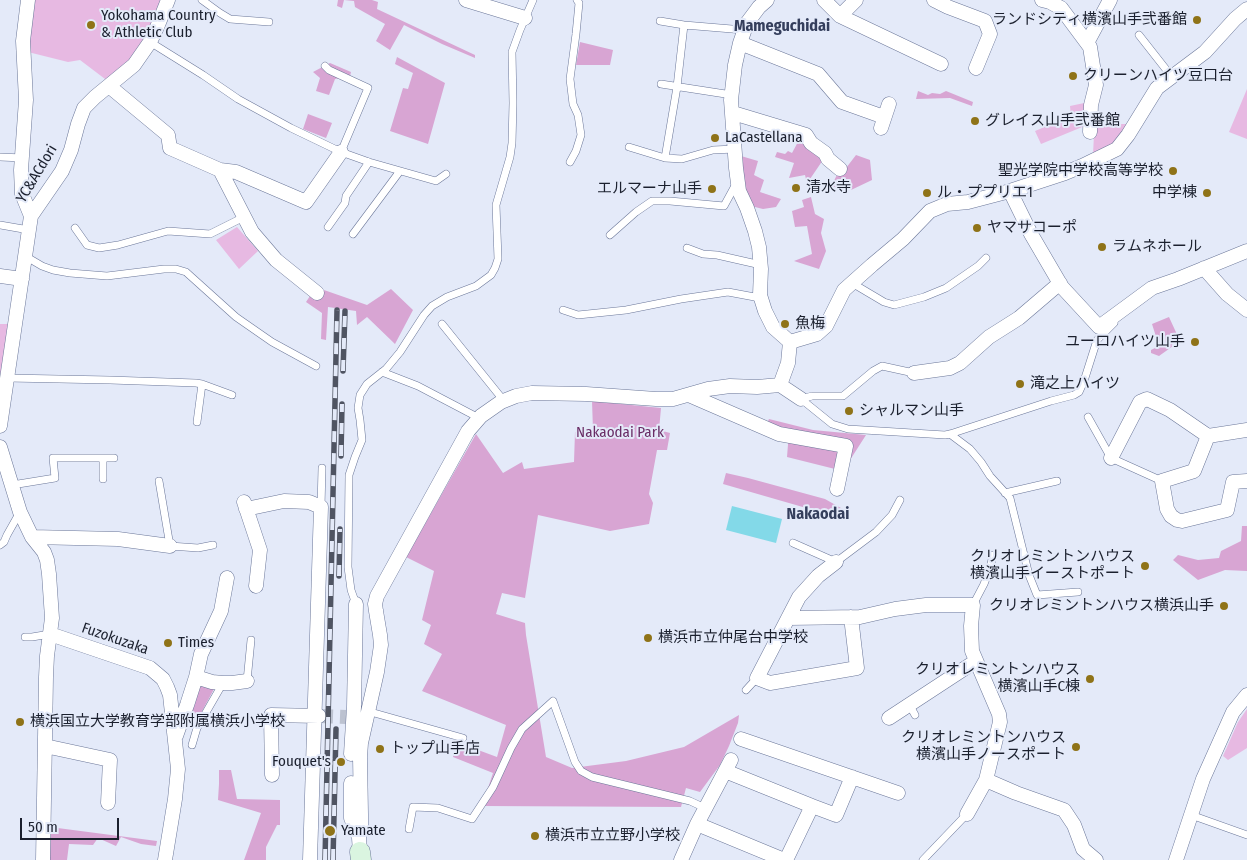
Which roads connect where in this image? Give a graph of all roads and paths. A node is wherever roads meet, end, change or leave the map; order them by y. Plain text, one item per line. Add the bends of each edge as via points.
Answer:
1 (28, 0) edge
2 (168, 0) edge
3 (202, 0) edge
4 (466, 0) edge
5 (533, 0) edge
6 (577, 0) edge
7 (767, 0) edge
8 (824, 0) edge
9 (856, 0) edge
10 (934, 0) edge
11 (1042, 0) edge
12 (1110, 0) edge
13 (1247, 9) edge
14 (840, 16) junction
15 (525, 18) junction
16 (660, 20) dead end
17 (270, 22) dead end
18 (684, 25) junction
19 (1139, 35) dead end
20 (742, 36) junction
21 (150, 42) junction
22 (1087, 43) junction
23 (941, 64) dead end
24 (325, 66) dead end
25 (976, 68) dead end
26 (1172, 77) junction
27 (661, 84) dead end
28 (109, 86) junction
29 (677, 87) junction
30 (732, 95) junction
31 (889, 104) dead end
32 (732, 113) junction
33 (1090, 132) dead end
34 (629, 147) dead end
35 (735, 149) junction
36 (341, 152) junction
37 (0, 157) edge
38 (23, 158) junction
39 (666, 158) junction
40 (369, 162) junction
41 (570, 162) dead end
42 (840, 169) dead end
43 (220, 170) junction
44 (400, 171) junction
45 (446, 174) dead end
46 (737, 182) junction
47 (1010, 191) junction
48 (244, 216) junction
49 (30, 223) junction
50 (0, 224) edge
51 (328, 227) dead end
52 (75, 228) dead end
53 (353, 234) dead end
54 (610, 235) dead end
55 (687, 248) dead end
56 (1247, 251) edge
57 (25, 256) junction
58 (986, 258) dead end
59 (761, 265) junction
60 (1204, 268) junction
61 (0, 276) edge
62 (22, 279) junction
63 (852, 283) junction
64 (1060, 283) junction
65 (1152, 288) junction
66 (317, 293) dead end
67 (761, 298) junction
68 (563, 310) dead end
69 (1247, 310) edge
70 (442, 324) dead end
71 (790, 342) junction
72 (316, 366) dead end
73 (382, 372) junction
74 (914, 373) joint
75 (8, 378) junction
76 (202, 384) junction
77 (780, 385) junction
78 (689, 395) junction
79 (232, 396) dead end
80 (801, 399) junction
81 (504, 401) junction
82 (1088, 417) dead end
83 (480, 418) junction
84 (197, 422) dead end
85 (0, 426) edge
86 (1247, 430) edge
87 (950, 434) junction
88 (1208, 436) junction
89 (0, 447) edge
90 (103, 458) junction
91 (114, 458) dead end
92 (1112, 458) junction
93 (322, 468) dead end
94 (7, 480) edge
95 (103, 480) dead end
96 (1162, 480) junction
97 (159, 481) dead end
98 (1057, 481) dead end
99 (1247, 481) edge
100 (837, 490) dead end
101 (1005, 493) junction
102 (900, 500) dead end
103 (321, 507) junction
104 (20, 512) junction
105 (32, 537) junction
106 (3, 538) edge
107 (793, 543) dead end
108 (0, 545) edge
109 (212, 545) dead end
110 (170, 546) junction
111 (993, 555) dead end
112 (836, 562) junction
113 (227, 578) dead end
114 (256, 586) dead end
115 (1078, 592) dead end
116 (356, 604) joint
117 (973, 605) junction
118 (851, 617) junction
119 (788, 618) junction
120 (50, 634) junction
121 (25, 637) dead end
122 (251, 640) dead end
123 (976, 661) junction
124 (196, 677) junction
125 (757, 678) junction
126 (247, 681) joint
127 (223, 683) junction
128 (746, 690) dead end
129 (1247, 695) edge
130 (368, 711) junction
131 (316, 716) junction
132 (888, 718) dead end
133 (463, 738) dead end
134 (174, 739) junction
135 (741, 739) dead end
136 (192, 745) dead end
137 (45, 746) junction
138 (272, 774) dead end
139 (852, 777) junction
140 (986, 780) junction
141 (898, 793) dead end
142 (108, 803) dead end
143 (812, 806) junction
144 (705, 808) junction
145 (967, 814) joint
146 (1191, 815) junction
147 (697, 824) junction
148 (409, 829) dead end
149 (1247, 835) edge
150 (360, 850) edge
151 (43, 860) edge
152 (165, 860) edge
153 (310, 860) edge
154 (681, 860) edge
155 (785, 860) edge
156 (923, 860) edge
157 (1096, 860) edge
158 (1176, 860) edge

1 - 38 street via 23,41 26,100
2 - 21 street, YC&ACdori
3 - 17 lane via 230,19
4 - 15 street
5 - 15 lane
6 - 41 lane via 570,79 581,135
7 - 20 street via 747,24
8 - 14 street
9 - 14 street
10 - 25 street via 985,21 990,34
11 - 22 street via 1061,8
12 - 22 street
13 - 26 street via 1204,52
14 - 23 street
15 - 73 lane via 512,52 512,143 496,205 498,259 495,268 476,286 432,306
16 - 18 lane
18 - 20 lane
18 - 29 lane
19 - 26 lane
20 - 30 street
20 - 31 street via 818,74 842,102 883,123
21 - 28 street, YC&ACdori via 134,65
21 - 36 lane via 238,99
22 - 33 street via 1096,86 1091,105
24 - 36 lane via 368,88
26 - 47 street via 1157,88 1117,149 1074,170
27 - 29 lane
28 - 43 street via 168,136 170,148
28 - 49 street, YC&ACdori via 84,108 62,170
29 - 30 lane
29 - 39 lane
30 - 32 street
32 - 35 street
32 - 42 street via 806,135
34 - 39 lane
35 - 39 lane via 713,150 682,160
35 - 46 street
36 - 40 lane
36 - 43 street via 305,204 236,172
37 - 38 lane
38 - 49 street via 22,194
40 - 44 lane
40 - 51 lane
43 - 48 street
44 - 45 lane via 436,182
44 - 53 lane
46 - 54 lane via 724,206 652,201
46 - 59 street via 755,231
47 - 63 street via 947,204 930,211
47 - 64 street
48 - 52 lane via 210,234 168,231 99,248 87,245
48 - 66 street via 252,232 276,260
49 - 50 lane
49 - 57 street, YC&ACdori
55 - 59 lane
56 - 60 street
57 - 62 street, YC&ACdori
57 - 72 lane via 42,266 70,273 107,276 164,269 186,272 236,318
58 - 63 lane via 946,288 894,305
59 - 67 street
60 - 65 street
60 - 69 street via 1227,294
61 - 62 street
62 - 75 street, YC&ACdori
63 - 71 street via 844,290 826,326 817,334
64 - 65 street via 1099,327
64 - 74 street via 960,362 950,368
65 - 87 lane via 1097,340 1079,392
67 - 68 lane via 728,292 626,310 578,314
67 - 71 street via 773,327
70 - 81 lane
71 - 77 street via 788,363
73 - 83 lane via 418,386
73 - 116 lane via 367,384 360,395 358,408 362,440 349,475 348,567
74 - 80 lane via 882,366 844,396
75 - 76 lane
75 - 85 street, YC&ACdori
76 - 79 lane
76 - 84 lane
77 - 78 street via 730,386
77 - 80 street
78 - 81 street via 656,400 532,393
78 - 100 street via 779,434 846,446
80 - 87 lane via 832,424 848,429
81 - 83 street
82 - 92 lane
83 - 130 street via 468,431 377,596 380,656
86 - 88 street
87 - 101 lane via 970,449
88 - 92 street via 1170,410 1147,399 1140,402
88 - 96 street via 1194,471
89 - 94 street
90 - 91 lane
90 - 94 lane via 53,458 55,478
90 - 95 lane
92 - 96 lane
93 - 103 lane
94 - 104 street
96 - 99 street via 1166,509 1171,516 1182,521 1227,510 1233,482
97 - 110 lane
98 - 101 lane
101 - 115 lane via 1010,498 1037,595
102 - 112 lane via 892,515 876,532
103 - 114 street via 309,502 284,501 245,505 260,550
103 - 131 street
104 - 105 street
104 - 106 lane
105 - 110 street via 118,539
105 - 120 street via 47,560 52,618
106 - 108 lane
107 - 112 lane
109 - 110 lane via 198,548
111 - 117 lane
112 - 119 street via 799,597
113 - 124 street via 221,611 201,654
116 - 150 street via 350,717 352,818
117 - 118 street via 926,605
117 - 123 street via 972,651
118 - 119 street
118 - 125 street via 857,668 770,682
119 - 125 street
120 - 121 lane
120 - 134 street, Fuzokuzaka via 157,672 170,695
120 - 137 street
122 - 126 lane
123 - 132 street via 912,709
123 - 140 street via 1000,722
124 - 127 street
124 - 134 street
125 - 128 lane
126 - 127 street
127 - 136 lane via 197,728
129 - 146 street via 1233,712
130 - 133 lane
130 - 150 street via 360,757
131 - 138 street via 271,715
131 - 153 street
134 - 152 street, Fuzokuzaka via 178,769
135 - 139 street
137 - 142 street via 110,760
137 - 151 street
139 - 141 street
139 - 143 street via 836,815
140 - 145 street
140 - 157 street via 1064,810 1083,849
143 - 144 street via 728,766
143 - 155 street
144 - 147 street
144 - 148 lane via 690,800 592,777 581,771 553,701 522,729 493,787 472,819 438,808 412,807
145 - 156 lane
146 - 149 lane
146 - 158 street
147 - 154 street
147 - 155 street

